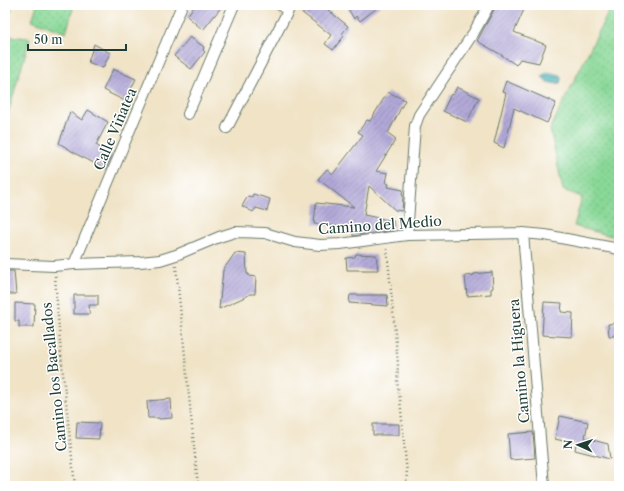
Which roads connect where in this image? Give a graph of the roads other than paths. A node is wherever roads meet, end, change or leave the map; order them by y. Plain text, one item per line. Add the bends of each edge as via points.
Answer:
1 (182, 5) edge
2 (234, 5) edge
3 (280, 5) edge
4 (489, 5) edge
5 (188, 114) dead end
6 (227, 128) dead end
7 (523, 233) junction
8 (407, 235) junction
9 (619, 249) edge
10 (5, 264) edge
11 (74, 264) junction
12 (544, 486) edge

1 - 11 street, Calle Viñatea
2 - 5 street
3 - 6 street via 288,11
4 - 8 street via 419,115 415,126
7 - 8 street, Camino del Medio
7 - 9 street, Camino del Medio
7 - 12 street, Camino la Higuera
8 - 11 street, Camino del Medio via 320,245 295,242 265,233 235,232 160,260
10 - 11 street, Camino del Medio

